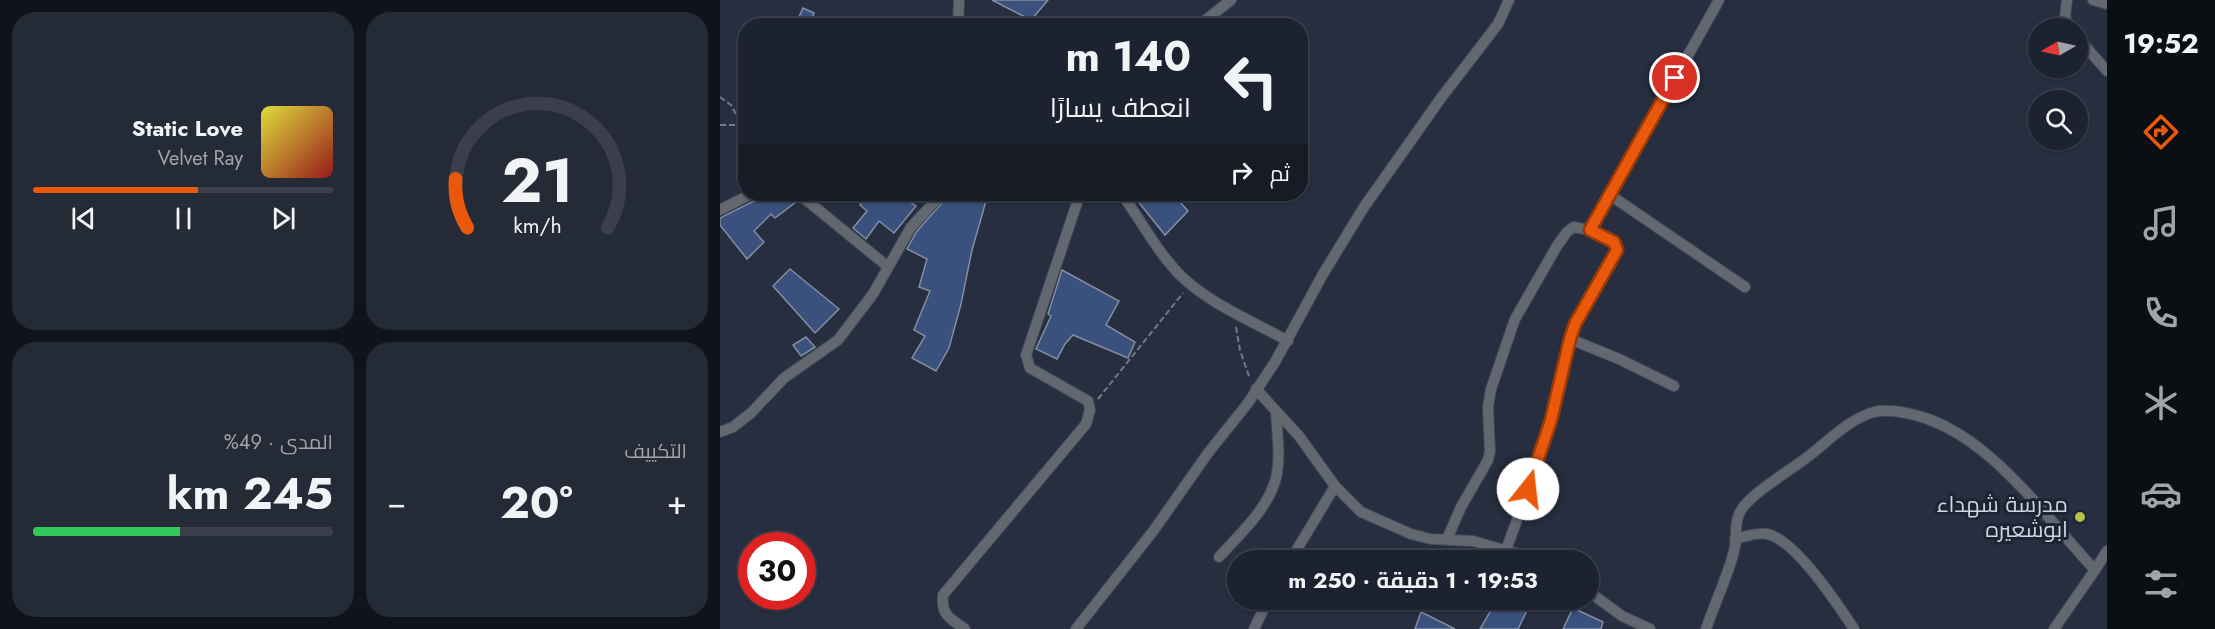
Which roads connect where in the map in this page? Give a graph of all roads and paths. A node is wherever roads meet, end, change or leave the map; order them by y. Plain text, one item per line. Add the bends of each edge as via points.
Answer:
1 (959, 0) edge
2 (1231, 0) edge
3 (1509, 0) edge
4 (1719, 0) edge
5 (2067, 0) edge
6 (2093, 0) edge
7 (2107, 4) edge
8 (958, 18) edge
9 (1208, 18) edge
10 (2065, 18) edge
11 (2088, 49) edge
12 (2107, 71) edge
13 (720, 97) edge
14 (738, 118) edge
15 (720, 125) edge
16 (738, 125) edge
17 (1610, 195) junction
18 (738, 201) edge
19 (808, 201) edge
20 (935, 201) edge
21 (1078, 201) edge
22 (1127, 201) edge
23 (720, 210) edge
24 (1590, 230) junction
25 (887, 266) junction
26 (1190, 283) junction
27 (1744, 287) dead end
28 (1234, 323) dead end
29 (1570, 339) junction
30 (1288, 341) junction
31 (1674, 386) dead end
32 (1256, 389) junction
33 (1093, 406) dead end
34 (1276, 412) junction
35 (720, 432) edge
36 (1335, 486) junction
37 (1447, 539) junction
38 (1735, 539) junction
39 (1297, 550) edge
40 (1506, 550) joint
41 (2107, 551) edge
42 (1219, 557) dead end
43 (2095, 570) junction
44 (1599, 599) edge
45 (1263, 610) edge
46 (965, 629) edge
47 (1076, 629) edge
48 (1254, 629) edge
49 (1650, 629) edge
50 (1706, 629) edge
51 (1854, 629) edge
52 (2054, 629) edge

1 - 8 street
2 - 9 street
3 - 30 street via 1498,24 1364,207
4 - 17 street
5 - 10 street
6 - 7 street
11 - 12 street
13 - 14 path via 731,105
15 - 16 path
17 - 24 street
17 - 27 street
18 - 23 street
19 - 25 street
20 - 25 street via 915,221
21 - 46 street via 1026,355 1030,368 1088,401 1090,410 1086,424 943,595 946,616
22 - 26 street via 1165,256
24 - 29 street via 1614,242 1617,250
24 - 37 street via 1574,227 1567,232 1515,319 1491,389 1488,460
25 - 35 street via 866,306 838,340 784,378 751,413
26 - 30 street
26 - 33 path
28 - 32 path
29 - 31 street
29 - 40 street via 1551,420
30 - 32 street
32 - 34 street
32 - 47 street
34 - 36 street
34 - 42 street via 1278,462 1271,490 1248,525
36 - 37 street via 1360,512 1424,537
36 - 39 street
37 - 40 street
38 - 43 street via 1737,517 1748,501 1862,417 1874,412 1893,412 1918,415 1974,443 2009,474
38 - 50 street
38 - 51 street via 1761,534 1777,538 1818,579
41 - 43 street
43 - 52 street
44 - 49 street
45 - 48 street

